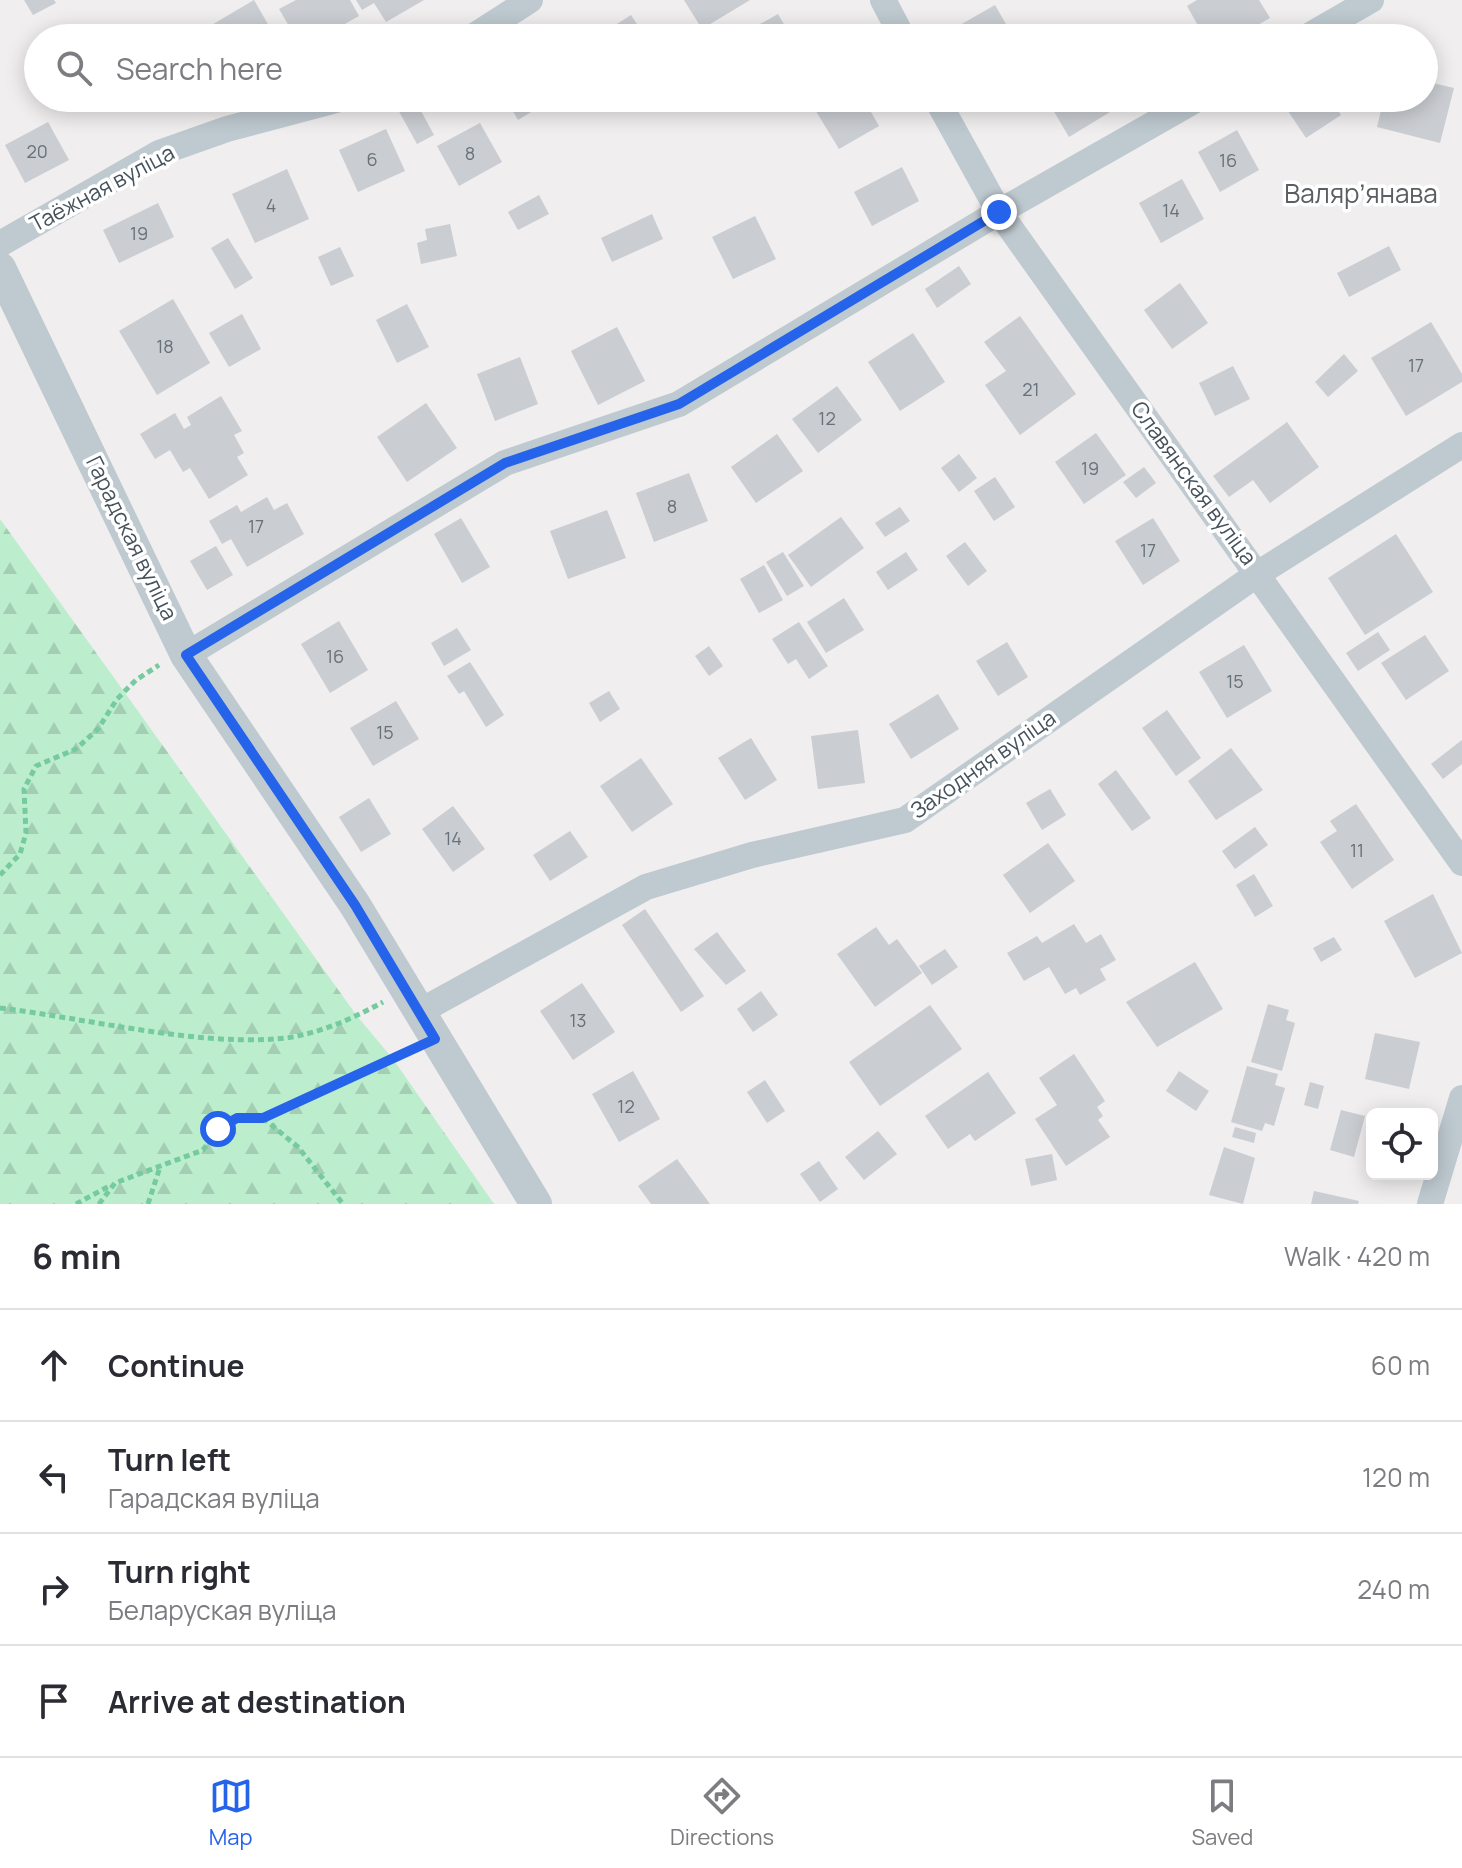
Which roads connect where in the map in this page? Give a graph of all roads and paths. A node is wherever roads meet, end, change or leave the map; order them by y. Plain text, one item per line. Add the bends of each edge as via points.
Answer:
1 (530, 0) edge
2 (883, 0) edge
3 (1371, 0) edge
4 (493, 24) edge
5 (896, 24) edge
6 (1329, 24) edge
7 (291, 112) edge
8 (944, 112) edge
9 (1174, 112) edge
10 (999, 212) junction
11 (0, 244) edge
12 (0, 268) edge
13 (1462, 445) edge
14 (1259, 573) junction
15 (182, 644) junction
16 (1462, 863) edge
17 (0, 875) edge
18 (0, 1008) edge
19 (420, 1014) junction
20 (1462, 1098) edge
21 (263, 1118) junction
22 (160, 1166) junction
23 (115, 1183) junction
24 (76, 1204) edge
25 (99, 1204) edge
26 (148, 1204) edge
27 (343, 1204) edge
28 (536, 1204) edge
29 (1430, 1204) edge

1 - 4 street
2 - 5 street
3 - 6 street
7 - 11 street, Таёжная вуліца via 159,153
8 - 10 street, Славянская вуліца
9 - 10 street
10 - 14 street, Славянская вуліца
10 - 15 street via 679,404 505,463
12 - 15 street, Гарадская вуліца
13 - 14 street, Заходняя вуліца
14 - 16 street, Славянская вуліца
14 - 19 street, Заходняя вуліца via 905,820 752,855 646,887
15 - 17 path via 136,680 76,749 36,766 24,789 26,833 20,854
15 - 19 street, Гарадская вуліца via 355,905
18 - 19 path via 239,1040 277,1039 357,1016
19 - 21 path
19 - 28 street, Гарадская вуліца
20 - 29 street
21 - 22 path via 237,1118 218,1129 203,1150
21 - 27 path via 298,1147
22 - 23 path
22 - 26 path
23 - 24 path
23 - 25 path

